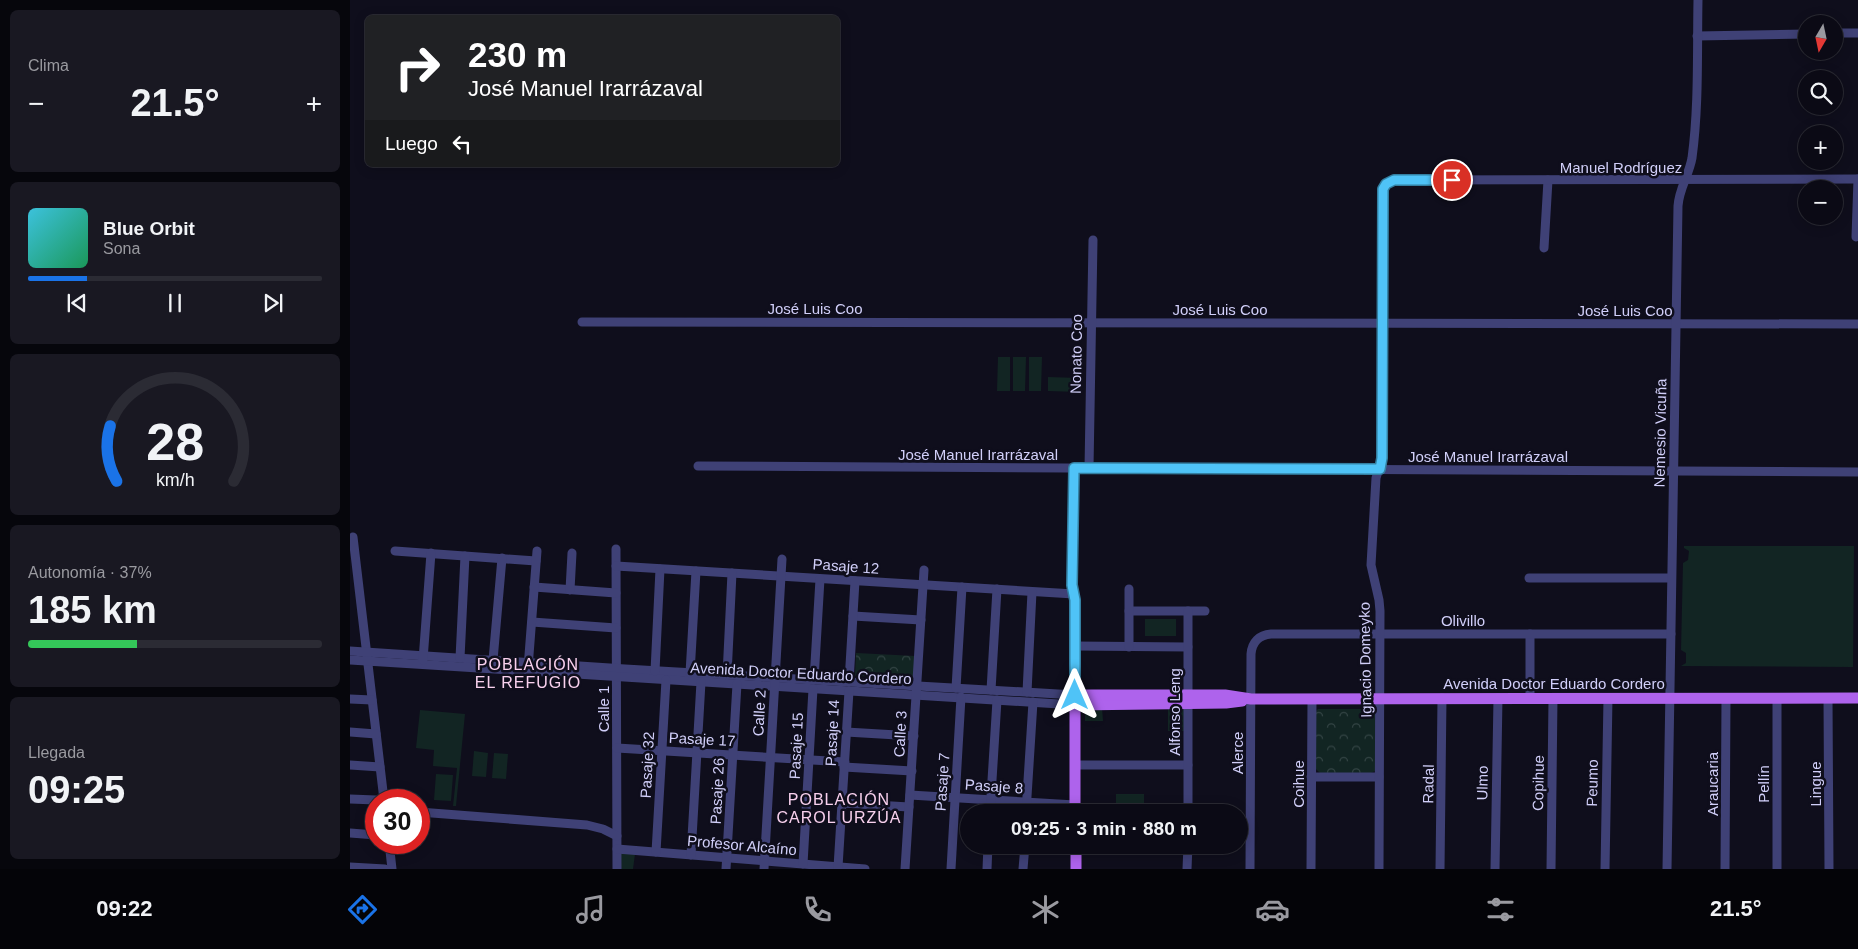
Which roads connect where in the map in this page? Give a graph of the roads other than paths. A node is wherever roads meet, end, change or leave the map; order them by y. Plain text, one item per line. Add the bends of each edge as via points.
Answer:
1 (1698, 0) edge
2 (1843, 33) edge
3 (1858, 33) edge
4 (1798, 34) edge
5 (1698, 36) junction
6 (1858, 179) edge
7 (1548, 180) junction
8 (1684, 180) junction
9 (1386, 184) joint
10 (1856, 237) dead end
11 (1093, 240) dead end
12 (1544, 248) dead end
13 (582, 322) dead end
14 (1091, 322) junction
15 (1383, 322) junction
16 (1676, 324) junction
17 (1858, 324) edge
18 (698, 466) dead end
19 (1074, 468) junction
20 (1089, 468) junction
21 (1380, 469) junction
22 (1673, 471) junction
23 (1858, 472) edge
24 (353, 537) dead end
25 (616, 549) dead end
26 (395, 551) dead end
27 (537, 551) dead end
28 (431, 553) junction
29 (572, 553) dead end
30 (465, 556) junction
31 (502, 558) junction
32 (782, 560) dead end
33 (536, 561) junction
34 (616, 566) junction
35 (660, 569) junction
36 (924, 570) dead end
37 (696, 571) junction
38 (732, 573) junction
39 (781, 576) junction
40 (820, 578) junction
41 (1529, 578) dead end
42 (1672, 578) junction
43 (855, 581) junction
44 (923, 585) junction
45 (962, 587) junction
46 (534, 588) junction
47 (997, 589) junction
48 (1129, 589) dead end
49 (570, 590) junction
50 (1032, 592) junction
51 (616, 593) junction
52 (1074, 594) junction
53 (1129, 611) junction
54 (1188, 611) junction
55 (1205, 611) dead end
56 (853, 616) junction
57 (921, 620) junction
58 (532, 622) junction
59 (616, 628) junction
60 (1380, 634) junction
61 (1530, 634) junction
62 (1671, 634) junction
63 (1257, 639) joint
64 (1075, 646) junction
65 (1129, 647) junction
66 (1188, 647) junction
67 (350, 651) edge
68 (366, 656) junction
69 (460, 658) junction
70 (350, 660) edge
71 (423, 660) junction
72 (493, 660) junction
73 (528, 667) junction
74 (655, 671) junction
75 (617, 673) junction
76 (690, 673) junction
77 (727, 675) junction
78 (666, 680) junction
79 (701, 682) junction
80 (775, 682) junction
81 (737, 684) junction
82 (813, 684) junction
83 (849, 686) junction
84 (956, 688) junction
85 (917, 690) junction
86 (991, 690) junction
87 (1026, 692) junction
88 (961, 698) junction
89 (1380, 698) junction
90 (1442, 698) junction
91 (1498, 698) junction
92 (1530, 698) junction
93 (1553, 698) junction
94 (1608, 698) junction
95 (1670, 698) junction
96 (1726, 698) junction
97 (1777, 698) junction
98 (1828, 698) junction
99 (1858, 698) edge
100 (350, 699) edge
101 (1188, 699) junction
102 (1251, 699) junction
103 (1312, 699) junction
104 (372, 700) junction
105 (997, 700) junction
106 (1075, 700) junction
107 (1033, 702) junction
108 (350, 732) edge
109 (846, 732) junction
110 (376, 734) junction
111 (914, 736) junction
112 (617, 748) junction
113 (662, 751) junction
114 (697, 753) junction
115 (733, 755) junction
116 (770, 757) junction
117 (809, 759) junction
118 (844, 764) junction
119 (350, 765) edge
120 (1075, 765) junction
121 (1188, 765) junction
122 (380, 767) junction
123 (912, 771) junction
124 (1311, 777) junction
125 (1379, 777) junction
126 (383, 789) edge
127 (910, 795) junction
128 (955, 798) junction
129 (350, 799) edge
130 (365, 800) edge
131 (991, 800) junction
132 (1027, 802) junction
133 (842, 803) junction
134 (991, 804) edge
135 (1041, 804) edge
136 (1076, 804) edge
137 (1188, 804) edge
138 (910, 807) junction
139 (430, 813) edge
140 (350, 833) edge
141 (365, 834) edge
142 (617, 836) junction
143 (617, 849) junction
144 (656, 852) junction
145 (390, 854) edge
146 (988, 854) edge
147 (1024, 854) edge
148 (1076, 854) edge
149 (1188, 854) edge
150 (691, 855) junction
151 (727, 858) junction
152 (803, 864) junction
153 (764, 865) edge
154 (350, 867) edge
155 (834, 867) edge
156 (385, 869) edge
157 (392, 869) edge
158 (617, 869) edge
159 (726, 869) edge
160 (865, 869) edge
161 (905, 869) edge
162 (951, 869) edge
163 (987, 869) edge
164 (1023, 869) edge
165 (1076, 869) edge
166 (1188, 869) edge
167 (1250, 869) edge
168 (1311, 869) edge
169 (1379, 869) edge
170 (1440, 869) edge
171 (1495, 869) edge
172 (1551, 869) edge
173 (1605, 869) edge
174 (1667, 869) edge
175 (1725, 869) edge
176 (1777, 869) edge
177 (1829, 869) edge

1 - 5 street, Nemesio Vicuña
2 - 3 street
4 - 5 street
5 - 8 street, Nemesio Vicuña via 1692,157
6 - 8 street, Manuel Rodríguez
6 - 10 street
7 - 8 street, Manuel Rodríguez
7 - 9 street, Manuel Rodríguez via 1394,180
7 - 12 street
8 - 16 street, Nemesio Vicuña via 1678,206
9 - 15 street, Ignacio Domeyko via 1383,192
11 - 14 street, Nonato Coo
13 - 14 street, José Luis Coo
14 - 15 street, José Luis Coo
14 - 20 street, Nonato Coo
15 - 16 street, José Luis Coo
15 - 21 street, Ignacio Domeyko
16 - 17 street, José Luis Coo
16 - 22 street, Nemesio Vicuña
18 - 19 street, José Manuel Irarrázaval
19 - 20 street, José Manuel Irarrázaval
19 - 52 street
20 - 21 street, José Manuel Irarrázaval
21 - 22 street, José Manuel Irarrázaval
21 - 60 street, Ignacio Domeyko via 1376,482 1371,565 1380,605
22 - 23 street, José Manuel Irarrázaval
22 - 42 street, Nemesio Vicuña
24 - 68 street
25 - 34 street, Calle 1
26 - 28 street
27 - 33 street
28 - 30 street
28 - 71 street
29 - 49 street
30 - 31 street
30 - 69 street
31 - 33 street
31 - 72 street
32 - 39 street, Calle 2
33 - 46 street
34 - 35 street, Pasaje 12
34 - 51 street, Calle 1
35 - 37 street, Pasaje 12
35 - 74 street
36 - 44 street, Calle 3
37 - 38 street, Pasaje 12
37 - 76 street
38 - 39 street, Pasaje 12
38 - 77 street
39 - 40 street, Pasaje 12
39 - 80 street, Calle 2
40 - 43 street, Pasaje 12
40 - 82 street, Pasaje 15
41 - 42 street
42 - 62 street, Nemesio Vicuña
43 - 44 street, Pasaje 12
43 - 56 street, Pasaje 14
44 - 45 street, Pasaje 12
44 - 57 street, Calle 3
45 - 47 street, Pasaje 12
45 - 84 street
46 - 49 street
46 - 58 street
47 - 50 street, Pasaje 12
47 - 86 street
48 - 53 street
49 - 51 street
50 - 52 street, Pasaje 12
50 - 87 street
51 - 59 street, Calle 1
52 - 64 street
53 - 54 street
53 - 65 street
54 - 55 street
54 - 66 street, Alfonso Leng
56 - 57 street
56 - 83 street, Pasaje 14
57 - 85 street, Calle 3
58 - 59 street
58 - 73 street
59 - 75 street, Calle 1
60 - 61 street, Olivillo
60 - 63 street, Olivillo via 1271,634
60 - 89 street, Ignacio Domeyko
61 - 62 street, Olivillo
61 - 92 street
62 - 95 street, Nemesio Vicuña
63 - 102 street, Alerce via 1251,650
64 - 65 street
64 - 106 street
65 - 66 street
66 - 101 street, Alfonso Leng
67 - 68 street, Avenida Doctor Eduardo Cordero
68 - 70 street, Avenida Doctor Eduardo Cordero
68 - 71 street, Avenida Doctor Eduardo Cordero
68 - 104 street
69 - 71 street, Avenida Doctor Eduardo Cordero
69 - 72 street, Avenida Doctor Eduardo Cordero
71 - 73 street, Avenida Doctor Eduardo Cordero
72 - 73 street, Avenida Doctor Eduardo Cordero
73 - 75 street, Avenida Doctor Eduardo Cordero
74 - 75 street, Avenida Doctor Eduardo Cordero
74 - 76 street, Avenida Doctor Eduardo Cordero
75 - 78 street, Avenida Doctor Eduardo Cordero
75 - 112 street, Calle 1
76 - 77 street, Avenida Doctor Eduardo Cordero
77 - 80 street, Avenida Doctor Eduardo Cordero
78 - 79 street, Avenida Doctor Eduardo Cordero
78 - 113 street, Pasaje 32
79 - 81 street, Avenida Doctor Eduardo Cordero
79 - 114 street
80 - 81 street, Avenida Doctor Eduardo Cordero
80 - 82 street, Avenida Doctor Eduardo Cordero
80 - 116 street, Calle 2
81 - 115 street, Pasaje 26
82 - 83 street, Avenida Doctor Eduardo Cordero
82 - 117 street, Pasaje 15
83 - 85 street, Avenida Doctor Eduardo Cordero
83 - 109 street, Pasaje 14
84 - 85 street, Avenida Doctor Eduardo Cordero
84 - 86 street, Avenida Doctor Eduardo Cordero
85 - 88 street, Avenida Doctor Eduardo Cordero
85 - 111 street, Calle 3
86 - 87 street, Avenida Doctor Eduardo Cordero
87 - 106 street, Avenida Doctor Eduardo Cordero
88 - 105 street, Avenida Doctor Eduardo Cordero
88 - 128 street, Pasaje 7
89 - 90 main road, Avenida Doctor Eduardo Cordero
89 - 103 main road, Avenida Doctor Eduardo Cordero
89 - 125 street, Ignacio Domeyko
90 - 91 main road, Avenida Doctor Eduardo Cordero
90 - 170 street, Radal
91 - 92 main road, Avenida Doctor Eduardo Cordero
91 - 171 street, Ulmo
92 - 93 main road, Avenida Doctor Eduardo Cordero
93 - 94 main road, Avenida Doctor Eduardo Cordero
93 - 172 street, Copihue
94 - 95 main road, Avenida Doctor Eduardo Cordero
94 - 173 street, Peumo
95 - 96 main road, Avenida Doctor Eduardo Cordero
95 - 174 street, Nemesio Vicuña
96 - 97 main road, Avenida Doctor Eduardo Cordero
96 - 175 street, Araucaria
97 - 98 main road, Avenida Doctor Eduardo Cordero
97 - 176 street, Pellín
98 - 99 main road, Avenida Doctor Eduardo Cordero
98 - 177 street, Lingue
100 - 104 street
101 - 102 main road, Avenida Doctor Eduardo Cordero via 1232,696
101 - 106 main road, Avenida Doctor Eduardo Cordero
101 - 121 street, Alfonso Leng
102 - 103 main road, Avenida Doctor Eduardo Cordero
102 - 167 street, Alerce
103 - 124 street, Coihue
104 - 110 street
105 - 107 street, Avenida Doctor Eduardo Cordero
105 - 131 street
106 - 107 street, Avenida Doctor Eduardo Cordero
106 - 120 main road
107 - 132 street
108 - 110 street
109 - 111 street
109 - 118 street, Pasaje 14
110 - 122 street
111 - 123 street, Calle 3
112 - 113 street, Pasaje 17
112 - 142 street, Calle 1
113 - 114 street, Pasaje 17
113 - 144 street, Pasaje 32
114 - 115 street, Pasaje 17
114 - 150 street
115 - 116 street, Pasaje 17
115 - 151 street, Pasaje 26
116 - 117 street, Pasaje 17
116 - 153 street, Calle 2
117 - 118 street, Pasaje 17
117 - 152 street, Pasaje 15
118 - 123 street, Pasaje 17
118 - 133 street, Pasaje 14
119 - 122 street
120 - 121 street
120 - 136 main road
121 - 137 street, Alfonso Leng
122 - 126 street
123 - 127 street, Calle 3
124 - 125 street
124 - 168 street, Coihue
125 - 169 street, Ignacio Domeyko
127 - 128 street, Pasaje 8
127 - 138 street, Calle 3
128 - 131 street, Pasaje 8
128 - 162 street, Pasaje 7
129 - 130 street
131 - 132 street, Pasaje 8
131 - 134 street
132 - 135 street, Pasaje 8
133 - 138 street
133 - 155 street, Pasaje 14
138 - 161 street, Calle 3
139 - 142 street via 587,825
140 - 141 street
142 - 143 street, Calle 1
143 - 144 street, Profesor Alcaíno
143 - 158 street, Calle 1
144 - 150 street, Profesor Alcaíno
145 - 157 street
146 - 163 street
147 - 164 street
148 - 165 main road
149 - 166 street
150 - 151 street, Profesor Alcaíno
151 - 153 street, Profesor Alcaíno
151 - 159 street, Pasaje 26
152 - 153 street, Profesor Alcaíno
152 - 155 street, Profesor Alcaíno
154 - 156 street
155 - 160 street, Profesor Alcaíno

